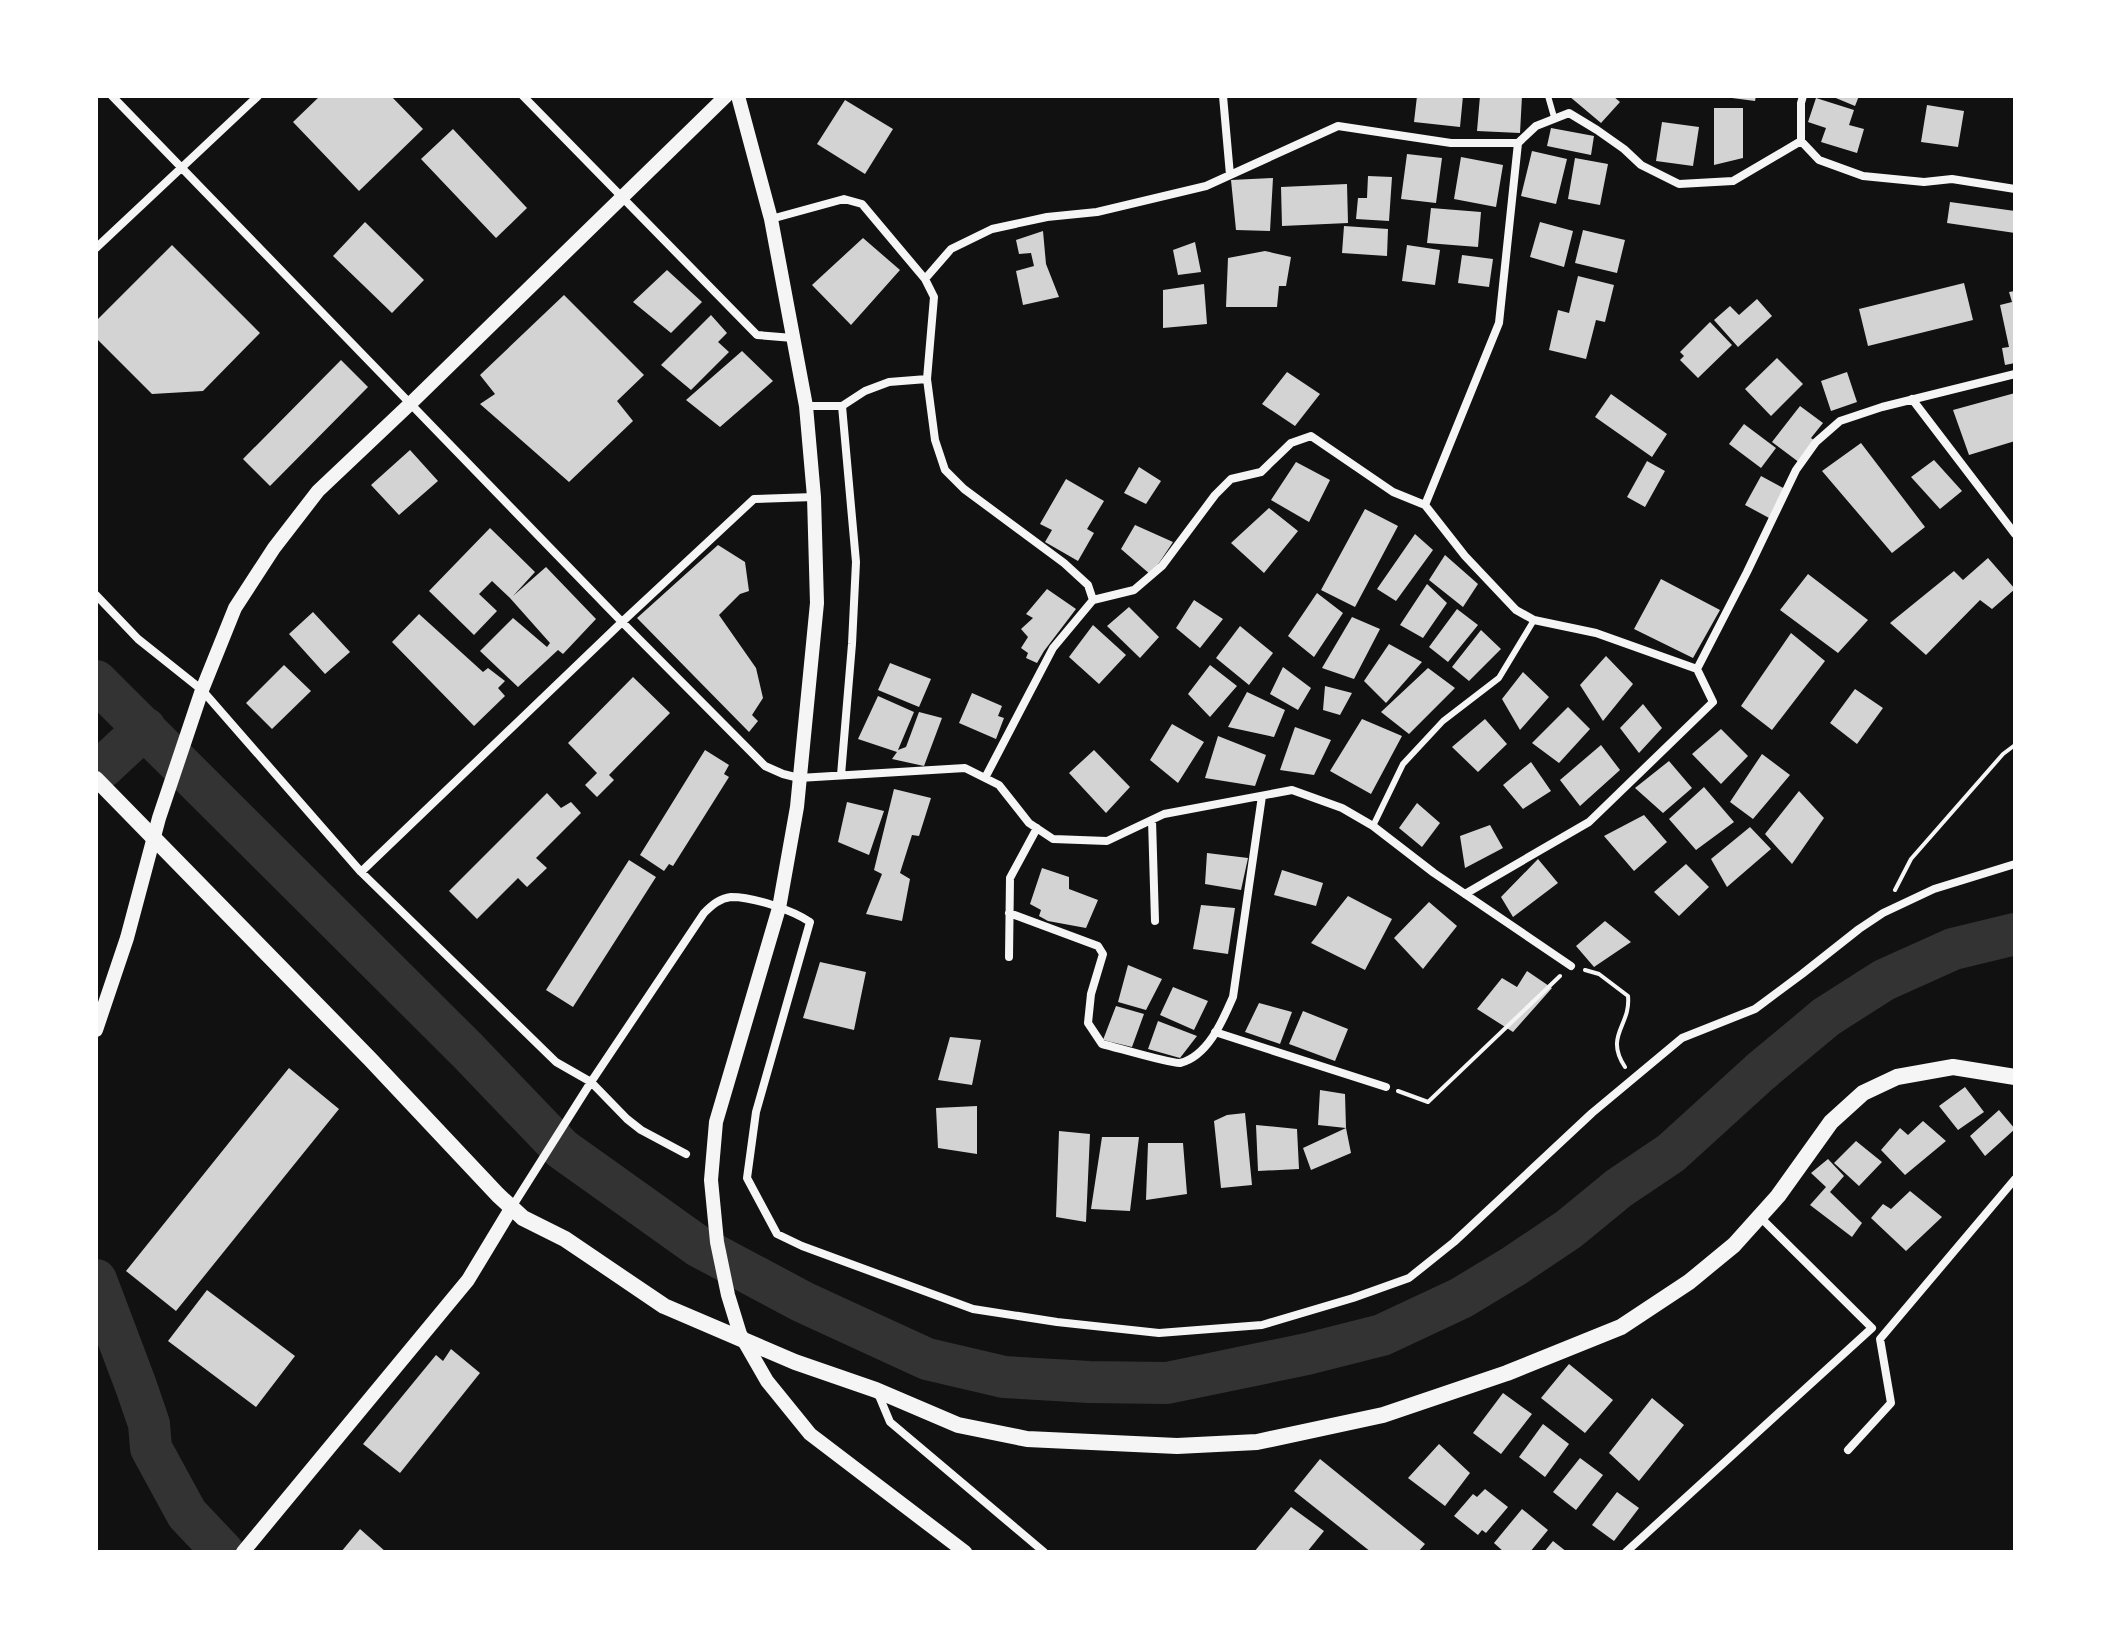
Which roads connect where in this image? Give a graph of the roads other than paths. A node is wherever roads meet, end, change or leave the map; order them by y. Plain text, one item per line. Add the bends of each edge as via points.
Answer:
1 (112, 96) edge
2 (258, 96) edge
3 (523, 96) edge
4 (726, 96) edge
5 (738, 96) edge
6 (1223, 96) edge
7 (1548, 96) edge
8 (1803, 96) edge
9 (1554, 117) junction
10 (1801, 141) junction
11 (1518, 143) junction
12 (182, 168) junction
13 (1230, 175) junction
14 (2015, 189) edge
15 (622, 198) junction
16 (771, 219) junction
17 (96, 248) edge
18 (925, 279) junction
19 (793, 338) junction
20 (2015, 374) edge
21 (927, 379) junction
22 (1912, 399) junction
23 (411, 403) junction
24 (806, 406) junction
25 (842, 406) junction
26 (814, 497) junction
27 (1425, 505) junction
28 (2015, 534) edge
29 (96, 595) edge
30 (1093, 600) junction
31 (1534, 620) junction
32 (622, 622) junction
33 (1697, 669) junction
34 (200, 697) junction
35 (841, 775) junction
36 (799, 778) junction
37 (985, 778) junction
38 (96, 779) edge
39 (1262, 796) junction
40 (1152, 820) junction
41 (1373, 826) junction
42 (1037, 828) junction
43 (154, 839) junction
44 (2015, 864) edge
45 (361, 872) junction
46 (1465, 894) junction
47 (779, 908) junction
48 (1009, 913) junction
49 (1155, 921) dead end
50 (1009, 957) dead end
51 (1571, 966) road end
52 (96, 1030) edge
53 (1215, 1032) junction
54 (2015, 1077) edge
55 (591, 1082) junction
56 (1386, 1087) road end
57 (686, 1154) dead end
58 (735, 1173) dead end
59 (747, 1178) junction
60 (2015, 1179) edge
61 (512, 1207) junction
62 (1760, 1217) junction
63 (1872, 1328) junction
64 (1880, 1339) junction
65 (876, 1390) junction
66 (1848, 1450) dead end
67 (243, 1552) edge
68 (965, 1552) edge
69 (1044, 1552) edge
70 (1626, 1552) edge

1 - 12 street
2 - 12 street
3 - 15 street
4 - 15 street
5 - 16 street
6 - 13 street
7 - 9 lane
8 - 10 street
9 - 10 street via 1569,113 1641,165 1679,184 1733,181
9 - 11 street
10 - 14 street via 1819,160 1863,176 1952,179
11 - 13 street via 1451,143 1338,126
11 - 27 street via 1499,323
12 - 17 street
12 - 23 street
13 - 18 street via 1132,205 992,229 951,249
15 - 19 street via 757,335
15 - 23 street
16 - 18 street via 844,199 862,204
16 - 19 street
18 - 21 street via 934,297
19 - 24 street
20 - 22 street
21 - 25 street via 889,382
21 - 30 street via 945,470 1064,563 1088,585
22 - 28 street
22 - 33 street via 1840,421 1816,442 1796,470
23 - 32 street
23 - 34 street via 318,491 274,548 235,608
24 - 25 street
24 - 26 street
25 - 35 street via 856,562
26 - 32 street via 754,499
26 - 36 street via 817,603
27 - 30 street via 1393,492 1311,436 1291,443 1261,472 1231,479 1162,566 1134,590
27 - 31 street via 1516,610
29 - 34 street
30 - 37 street via 1053,648
31 - 33 street via 1596,633
31 - 41 lane via 1499,678 1443,721 1403,764
32 - 36 street via 765,766
32 - 45 street
33 - 46 street via 1713,702 1589,822
34 - 43 street
34 - 45 street
35 - 36 street
35 - 37 street via 965,768
36 - 47 street
37 - 42 street via 999,785
38 - 43 main road
39 - 40 street
39 - 41 street via 1292,790
39 - 53 street via 1233,997
40 - 42 street via 1107,841 1053,839
40 - 49 street
41 - 46 street
42 - 48 street via 1010,878
43 - 52 street
43 - 61 main road
44 - 59 street via 1934,889 1883,913 1755,1009 1682,1038 1409,1278 1262,1325 1159,1333 973,1309 777,1234
45 - 55 street via 556,1062
46 - 51 street
47 - 55 street via 730,897 704,913
47 - 59 street via 810,922 756,1112
47 - 68 street via 716,1122 711,1180 728,1295 740,1334 767,1381 810,1434
48 - 50 street
48 - 53 street via 1098,946 1103,954 1088,1023 1102,1044 1178,1063 1198,1054
53 - 56 street
54 - 62 main road via 1953,1067 1897,1077 1863,1093 1831,1122
55 - 57 street via 641,1130
55 - 61 street
58 - 59 street
60 - 64 street
61 - 65 main road via 664,1306
61 - 67 street via 468,1280
62 - 63 street
62 - 65 main road via 1689,1282 1621,1327 1383,1415 1257,1442 1177,1446 1027,1439 958,1425
63 - 64 street
63 - 70 street
64 - 66 street via 1891,1403
65 - 69 street via 890,1422

